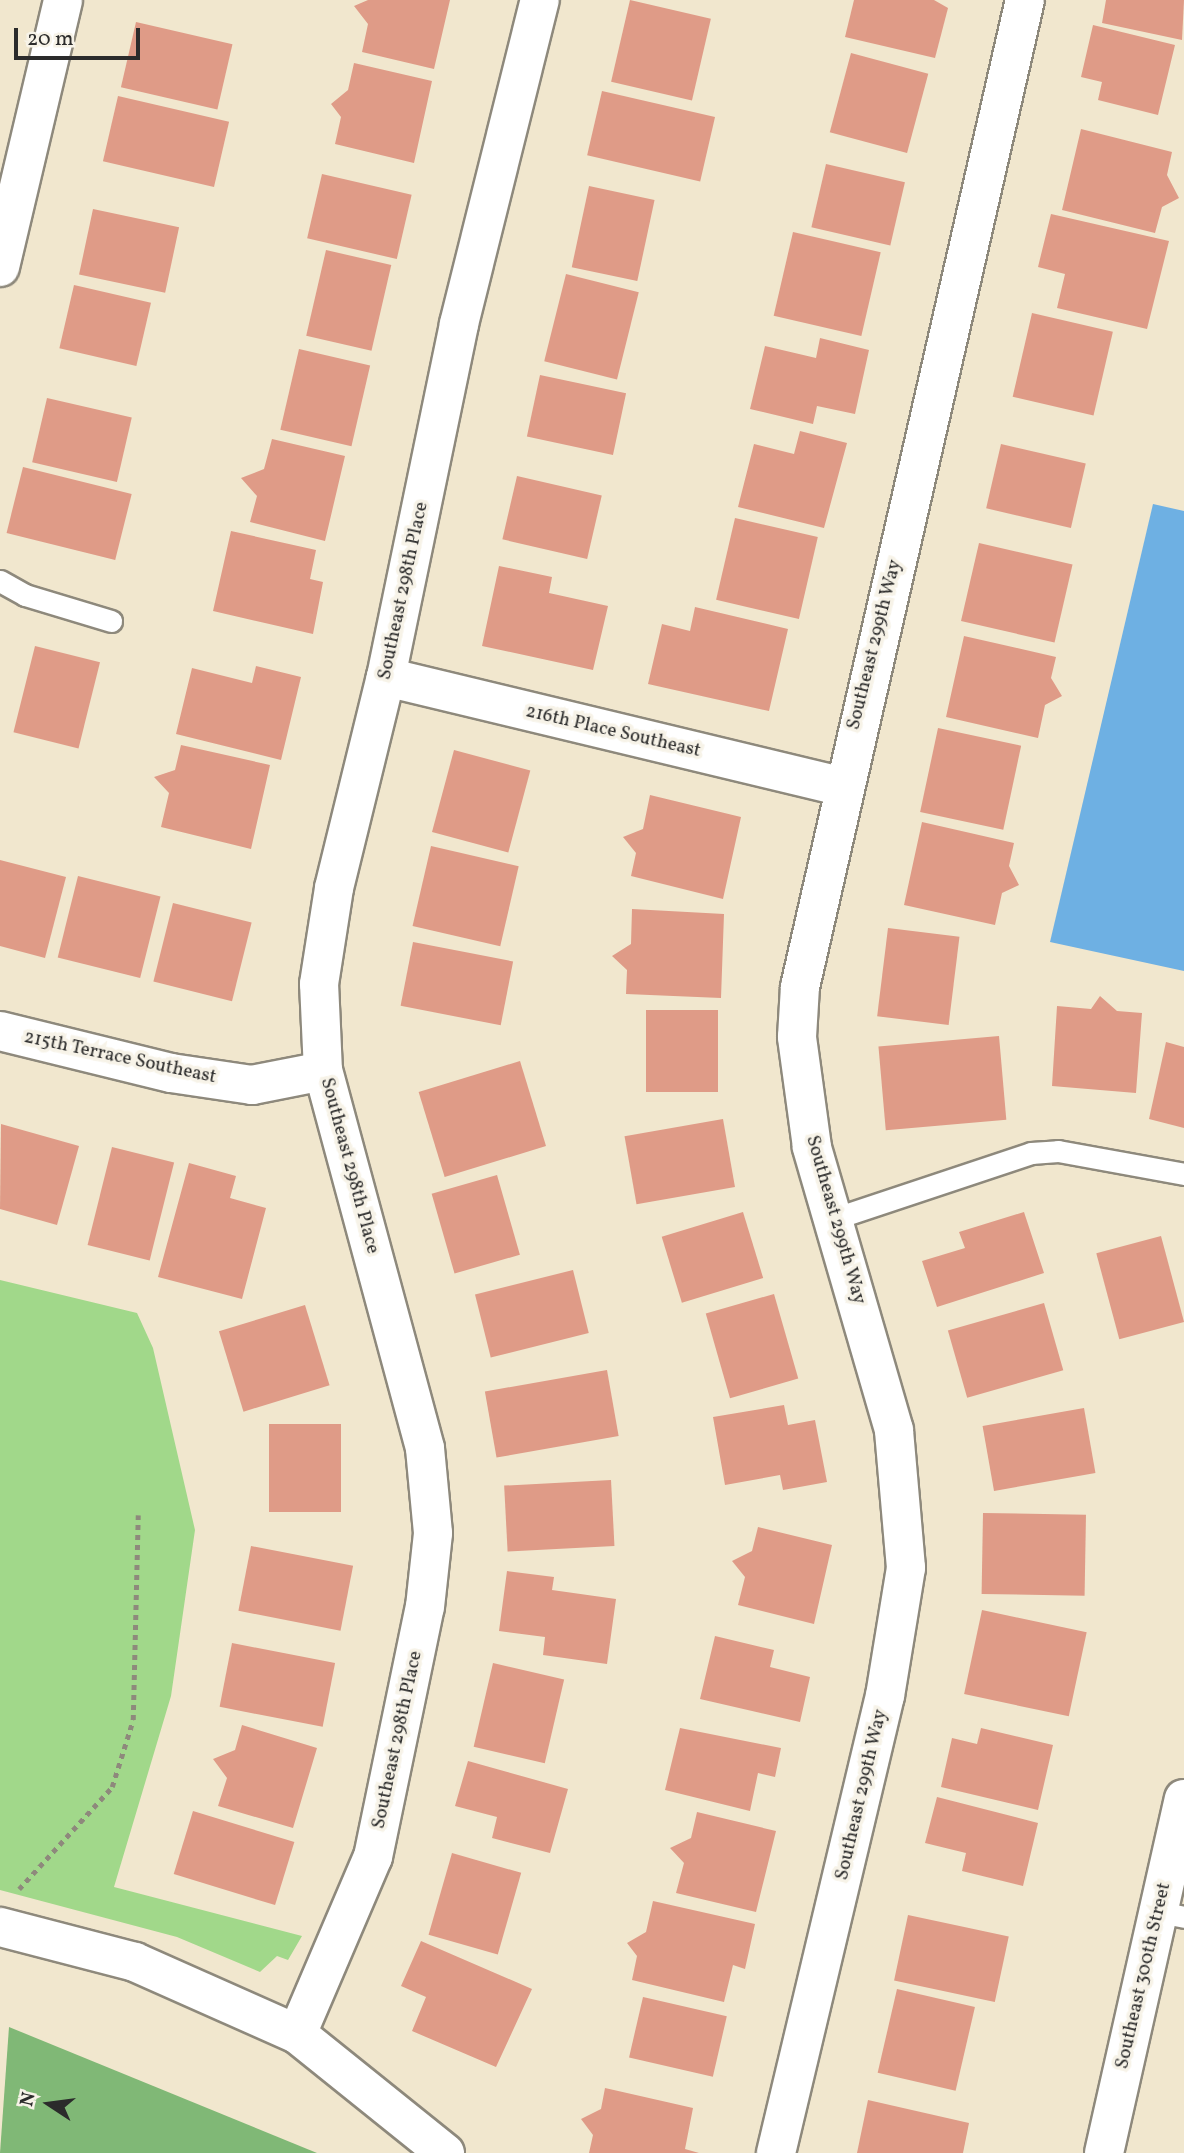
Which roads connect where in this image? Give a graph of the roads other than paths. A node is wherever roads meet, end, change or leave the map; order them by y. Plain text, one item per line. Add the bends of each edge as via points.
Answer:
1 (63, 0) edge
2 (540, 0) edge
3 (1025, 0) edge
4 (0, 267) edge
5 (0, 581) edge
6 (111, 621) dead end
7 (386, 677) junction
8 (841, 786) junction
9 (0, 1031) edge
10 (323, 1071) junction
11 (1184, 1174) edge
12 (833, 1219) junction
13 (1184, 1799) edge
14 (6, 1914) edge
15 (1171, 1914) edge
16 (296, 2034) junction
17 (445, 2153) edge
18 (776, 2153) edge
19 (1104, 2153) edge

1 - 4 street
2 - 7 street, Southeast 298th Place via 459,324
3 - 8 street, Southeast 299th Way
5 - 6 lane via 25,596
7 - 8 street, 216th Place Southeast
7 - 10 street, Southeast 298th Place via 331,902 319,984
8 - 12 street, Southeast 299th Way via 800,987 797,1037 812,1147
9 - 10 street, 215th Terrace Southeast via 171,1073 252,1085
10 - 16 street, Southeast 298th Place via 425,1448 433,1532 425,1607 373,1857
11 - 12 lane via 1058,1152 1031,1153
12 - 18 street, Southeast 299th Way via 894,1430 906,1568 885,1696
13 - 15 street, Southeast 300th Street
14 - 16 street via 135,1962
15 - 19 street, Southeast 300th Street
16 - 17 street

